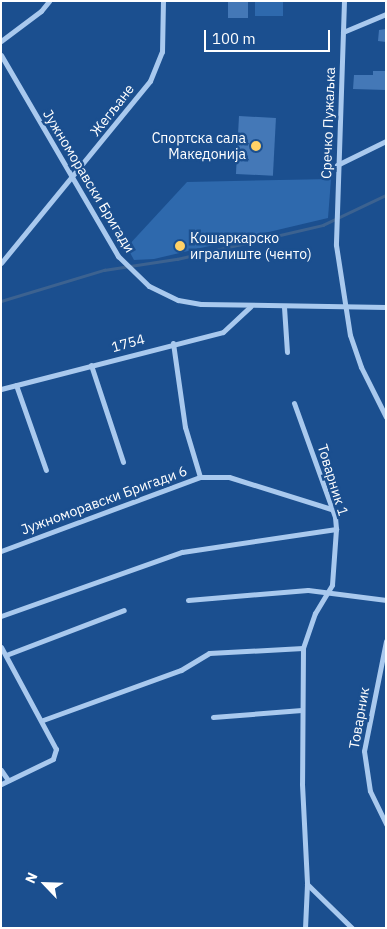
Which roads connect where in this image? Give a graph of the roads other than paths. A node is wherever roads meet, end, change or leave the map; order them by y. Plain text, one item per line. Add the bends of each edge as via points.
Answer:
1 (50, 1) edge
2 (163, 1) edge
3 (344, 1) edge
4 (386, 14) edge
5 (343, 32) junction
6 (1, 41) edge
7 (1, 55) edge
8 (386, 141) edge
9 (338, 165) junction
10 (73, 177) junction
11 (1, 263) edge
12 (251, 306) junction
13 (284, 307) junction
14 (344, 307) junction
15 (386, 307) edge
16 (174, 343) junction
17 (287, 352) dead end
18 (91, 365) junction
19 (16, 385) junction
20 (1, 389) edge
21 (294, 403) dead end
22 (386, 416) edge
23 (123, 462) dead end
24 (46, 470) dead end
25 (200, 477) junction
26 (331, 509) junction
27 (336, 529) junction
28 (1, 551) edge
29 (329, 591) junction
30 (188, 600) dead end
31 (386, 600) edge
32 (124, 610) dead end
33 (1, 616) edge
34 (386, 641) edge
35 (1, 647) edge
36 (303, 648) junction
37 (6, 655) junction
38 (302, 710) junction
39 (213, 717) dead end
40 (43, 720) junction
41 (1, 770) edge
42 (8, 780) junction
43 (1, 784) edge
44 (386, 824) edge
45 (307, 884) junction
46 (305, 928) edge
47 (352, 928) edge

1 - 6 street
2 - 10 street, Жегљане via 162,52 153,76
3 - 5 street, Сречко Пужаљка
4 - 5 street
5 - 9 street, Сречко Пужаљка
7 - 10 street, Јужноморавски Бригади
8 - 9 street
9 - 14 street, Сречко Пужаљка via 336,245
10 - 11 street, Жегљане
10 - 12 street, Јужноморавски Бригади via 118,256 149,286 178,300
12 - 13 street, Јужноморавски Бригади
12 - 16 street, 1754 via 223,332
13 - 14 street, Јужноморавски Бригади
13 - 17 street
14 - 15 street, Јужноморавски Бригади
14 - 22 street, Сречко Пужаљка via 361,367
16 - 18 street, 1754
16 - 25 street via 185,427
18 - 19 street, 1754
18 - 23 street
19 - 20 street, 1754
19 - 24 street
21 - 26 street, Товарник 1
25 - 26 street, Јужноморавски Бригади 6 via 230,477
25 - 28 street, Јужноморавски Бригади 6
26 - 27 street, Товарник 1
27 - 29 street, Товарник 1
27 - 33 street via 182,552
29 - 30 street
29 - 31 street
29 - 36 street, Товарник 1 via 315,613
32 - 37 street
34 - 44 street, Товарник via 364,751 370,791
35 - 37 street
36 - 38 street, Товарник 1
36 - 40 street via 209,653 181,670
37 - 40 street
38 - 39 street
38 - 45 street, Товарник 1
40 - 42 street via 56,755
41 - 42 street
42 - 43 street
45 - 46 street, Товарник 1
45 - 47 street

